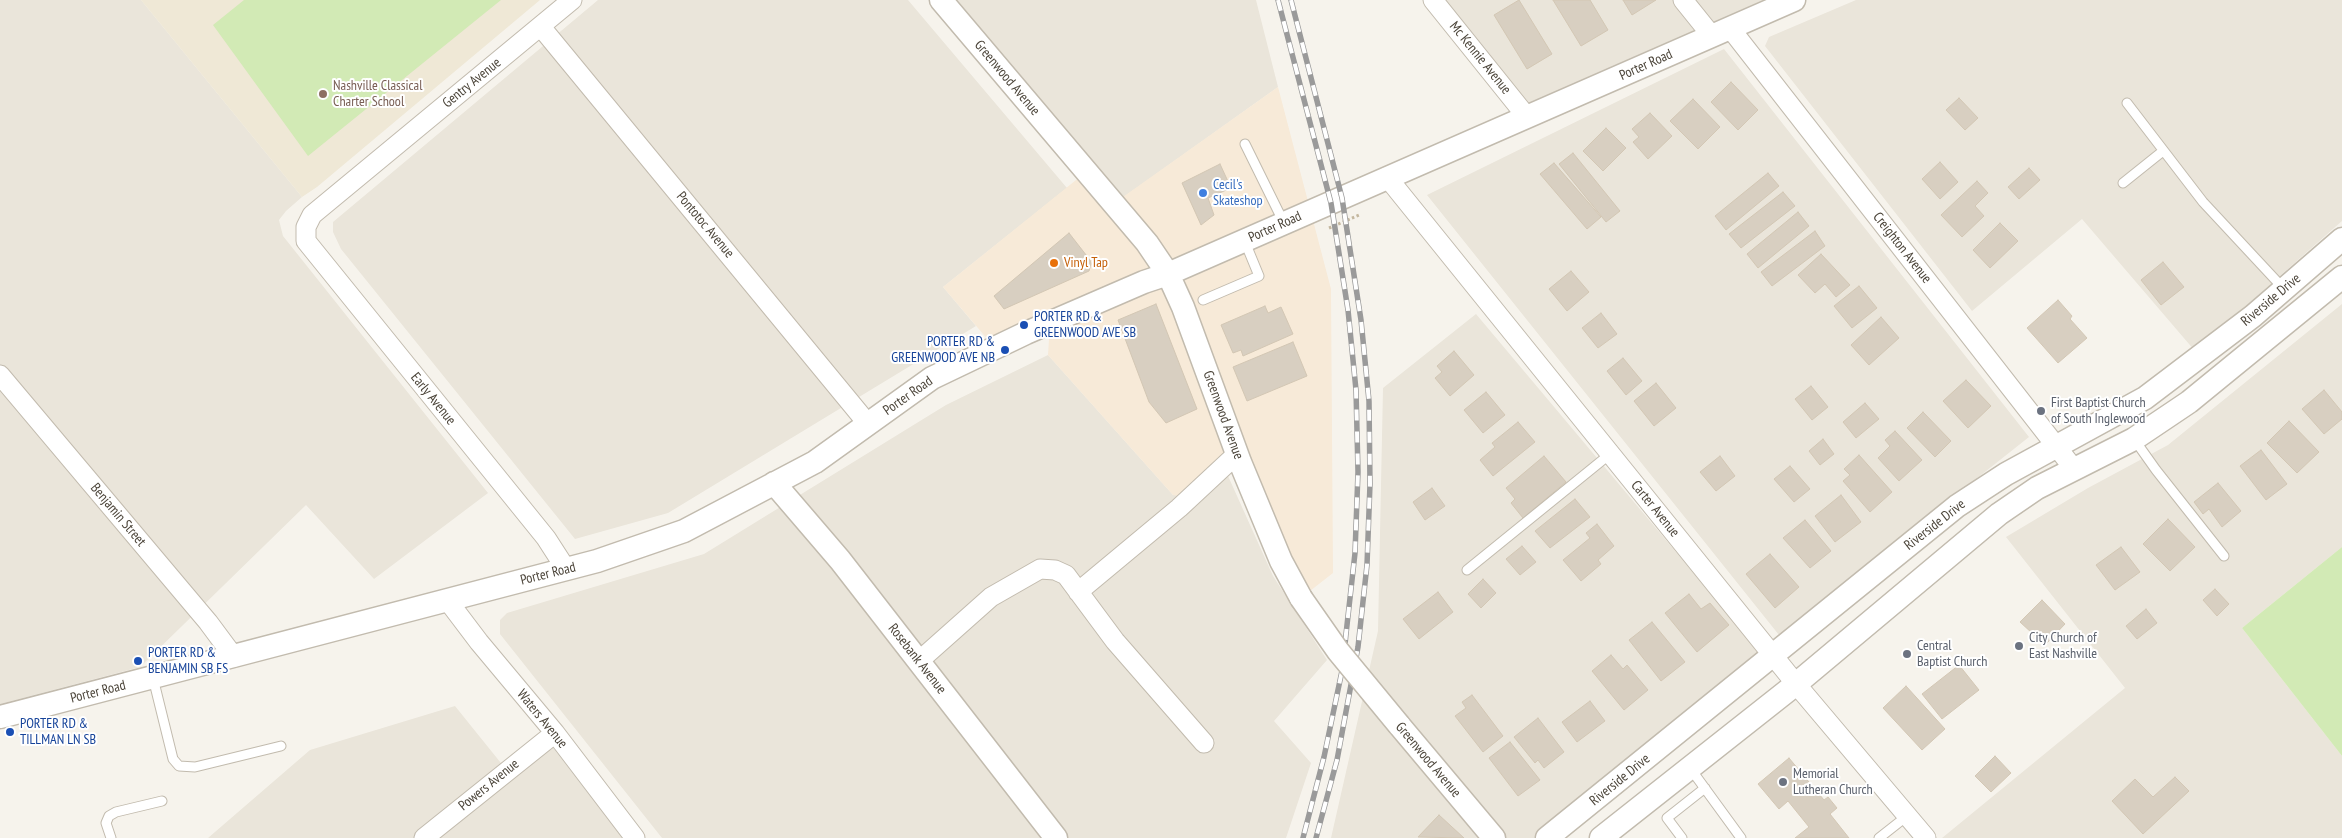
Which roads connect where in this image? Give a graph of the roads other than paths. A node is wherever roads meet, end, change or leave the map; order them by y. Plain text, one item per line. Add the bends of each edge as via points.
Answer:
1 (572, 0) edge
2 (941, 0) edge
3 (1433, 0) edge
4 (1683, 0) edge
5 (1794, 0) edge
6 (540, 26) junction
7 (1721, 32) junction
8 (2127, 103) dead end
9 (1527, 117) junction
10 (1245, 144) dead end
11 (2163, 151) junction
12 (1387, 177) junction
13 (2123, 183) dead end
14 (1284, 224) junction
15 (306, 227) joint
16 (2342, 240) edge
17 (1244, 241) junction
18 (1168, 274) junction
19 (2342, 277) edge
20 (2284, 289) junction
21 (1203, 300) dead end
22 (0, 375) edge
23 (868, 424) junction
24 (2134, 439) junction
25 (2057, 447) junction
26 (1237, 454) junction
27 (1610, 454) junction
28 (2074, 469) junction
29 (774, 483) junction
30 (2224, 556) dead end
31 (566, 569) junction
32 (1467, 570) dead end
33 (1078, 592) junction
34 (448, 602) junction
35 (1773, 656) junction
36 (234, 657) junction
37 (919, 661) junction
38 (153, 678) junction
39 (1796, 684) junction
40 (0, 717) edge
41 (554, 733) junction
42 (1668, 741) junction
43 (1204, 743) dead end
44 (281, 746) dead end
45 (1690, 768) junction
46 (1705, 788) junction
47 (162, 801) dead end
48 (1907, 816) junction
49 (1052, 836) edge
50 (111, 838) edge
51 (424, 838) edge
52 (635, 838) edge
53 (1494, 838) edge
54 (1547, 838) edge
55 (1601, 838) edge
56 (1682, 838) edge
57 (1741, 838) edge
58 (1879, 838) edge
59 (1926, 838) edge

1 - 6 street, Gentry Avenue
2 - 18 street, Greenwood Avenue via 1147,243
3 - 9 street, Mc Kennie Avenue
4 - 7 street, Creighton Avenue
5 - 7 street, Porter Road
6 - 15 street, Gentry Avenue via 312,215
6 - 23 street, Pontotoc Avenue
7 - 9 street, Porter Road
7 - 25 street, Creighton Avenue
8 - 11 lane
9 - 12 street, Porter Road
10 - 14 lane
11 - 13 lane
11 - 20 lane via 2203,202
12 - 14 street, Porter Road
12 - 27 street, Carter Avenue
14 - 17 street, Porter Road
15 - 31 street, Early Avenue via 306,241 546,538
16 - 20 street, Riverside Drive
17 - 18 street, Porter Road
17 - 21 lane via 1259,276
18 - 23 street, Porter Road via 1042,326 932,378
18 - 26 street, Greenwood Avenue
19 - 24 street, Riverside Drive via 2189,402
20 - 25 street, Riverside Drive via 2203,356 2145,398
22 - 36 street, Benjamin Street
23 - 29 street, Porter Road via 814,462
24 - 28 street, Riverside Drive
24 - 30 lane
25 - 28 street, Creighton Avenue
25 - 35 street, Riverside Drive via 2006,474 1957,506
26 - 33 street via 1179,508
26 - 53 street, Greenwood Avenue, bridge via 1281,561 1301,598 1338,651
27 - 32 lane
27 - 35 street, Carter Avenue
28 - 39 street, Riverside Drive via 1999,514
29 - 31 street, Porter Road via 684,531
29 - 37 street, Rosebank Avenue via 840,560
31 - 34 street, Porter Road
33 - 37 street via 1066,576 1056,570 1040,569 991,597
33 - 43 street via 1115,641
34 - 36 street, Porter Road
34 - 41 street, Waters Avenue
35 - 39 street, Carter Avenue
35 - 42 street, Riverside Drive
36 - 38 street, Porter Road
37 - 49 street, Rosebank Avenue
38 - 40 street, Porter Road
38 - 44 lane via 173,759 179,766 195,767
39 - 45 street, Riverside Drive
39 - 48 street, Carter Avenue
41 - 51 street, Powers Avenue
41 - 52 street, Waters Avenue
42 - 45 street
42 - 54 street, Riverside Drive
45 - 46 lane
45 - 55 street, Riverside Drive
46 - 56 lane via 1667,818
46 - 57 lane
47 - 50 lane via 109,816 106,823
48 - 58 lane
48 - 59 street, Carter Avenue

